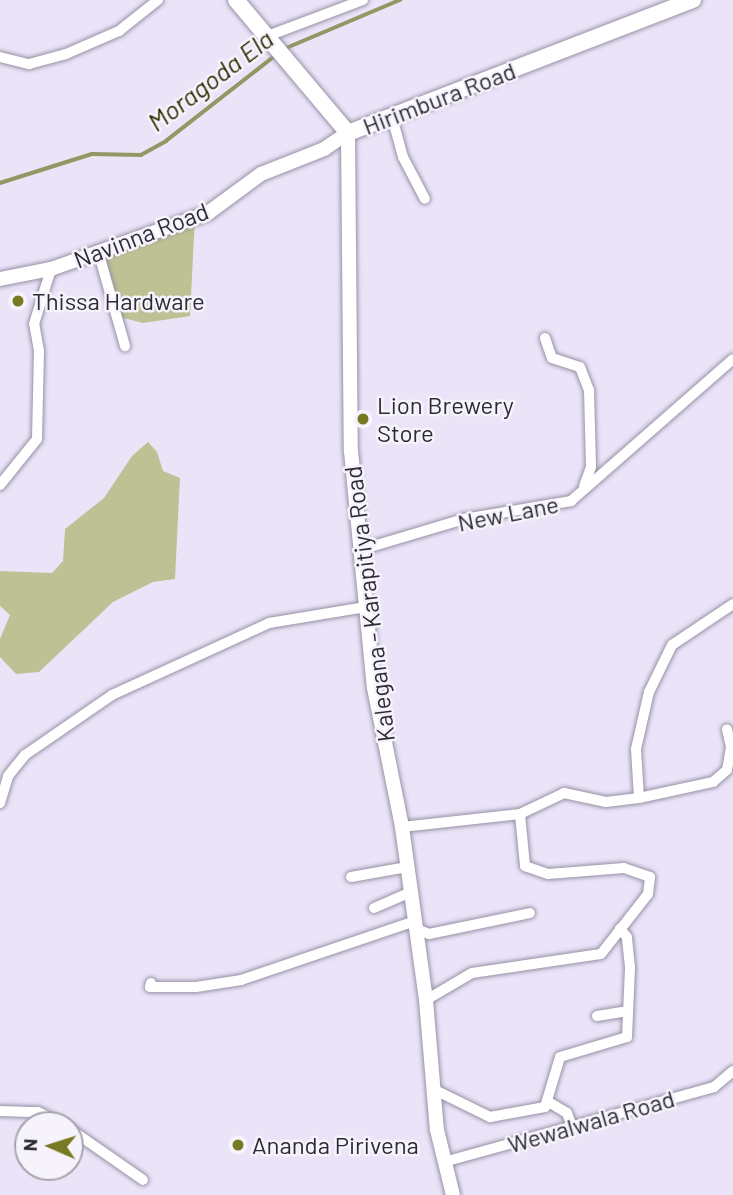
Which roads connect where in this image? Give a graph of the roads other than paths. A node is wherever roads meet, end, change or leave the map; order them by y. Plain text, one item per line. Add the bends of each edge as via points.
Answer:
1 (158, 0) edge
2 (236, 0) edge
3 (363, 0) edge
4 (693, 0) edge
5 (268, 40) junction
6 (0, 57) edge
7 (392, 117) junction
8 (348, 133) junction
9 (425, 199) dead end
10 (98, 251) junction
11 (51, 269) junction
12 (0, 279) edge
13 (545, 338) dead end
14 (125, 346) dead end
15 (733, 359) edge
16 (0, 485) edge
17 (584, 487) junction
18 (360, 550) junction
19 (733, 604) edge
20 (366, 607) junction
21 (727, 729) dead end
22 (639, 798) junction
23 (0, 803) edge
24 (520, 814) junction
25 (402, 827) junction
26 (407, 867) junction
27 (351, 877) dead end
28 (411, 892) junction
29 (374, 908) dead end
30 (530, 913) dead end
31 (415, 925) junction
32 (620, 929) junction
33 (151, 983) dead end
34 (426, 1000) junction
35 (626, 1011) junction
36 (597, 1016) dead end
37 (733, 1071) edge
38 (433, 1089) junction
39 (547, 1101) junction
40 (572, 1128) junction
41 (84, 1139) edge
42 (444, 1162) junction
43 (143, 1180) dead end
44 (453, 1195) edge

1 - 6 street via 119,31 66,54 29,64
2 - 5 main road, Hirimbura Road
3 - 5 street
4 - 7 main road, Hirimbura Road
5 - 8 main road, Hirimbura Road
7 - 8 main road, Hirimbura Road
7 - 9 street via 403,158
8 - 10 main road, Navinna Road via 324,149 261,174 208,213
8 - 18 main road, Kalegana - Karapitiya Road via 351,451
10 - 11 main road, Navinna Road
10 - 14 street
11 - 12 main road, Navinna Road
11 - 16 street via 34,324 39,351 37,439
13 - 17 street via 552,358 580,367 589,390 591,467
15 - 17 street, New Lane
17 - 18 street, New Lane via 570,501 464,519
18 - 20 main road, Kalegana - Karapitiya Road
19 - 22 street via 672,645 649,692 636,750
20 - 23 street via 270,623 112,695 25,755 8,776
20 - 25 main road, Kalegana - Karapitiya Road via 374,688
21 - 22 street via 731,747 727,770 713,782
22 - 24 street via 606,802 564,793
24 - 25 street
24 - 32 street via 525,866 548,874 624,868 650,877 648,894
25 - 26 main road, Kalegana - Karapitiya Road
26 - 27 street
26 - 28 main road, Kalegana - Karapitiya Road
28 - 29 street
28 - 31 main road, Kalegana - Karapitiya Road
30 - 31 street via 429,934
31 - 33 street via 241,980 196,987 150,987
31 - 34 main road, Kalegana - Karapitiya Road
32 - 34 street via 601,954 472,973
32 - 35 street via 627,937 631,967
34 - 38 main road, Kalegana - Karapitiya Road
35 - 36 street
35 - 39 street via 627,1037 560,1057
37 - 40 street, Wewalwala Road via 714,1087
38 - 39 street via 490,1117 545,1107
38 - 42 main road, Kalegana - Karapitiya Road
39 - 40 street via 567,1113
40 - 42 street, Wewalwala Road
41 - 43 street
42 - 44 main road, Kalegana - Karapitiya Road

